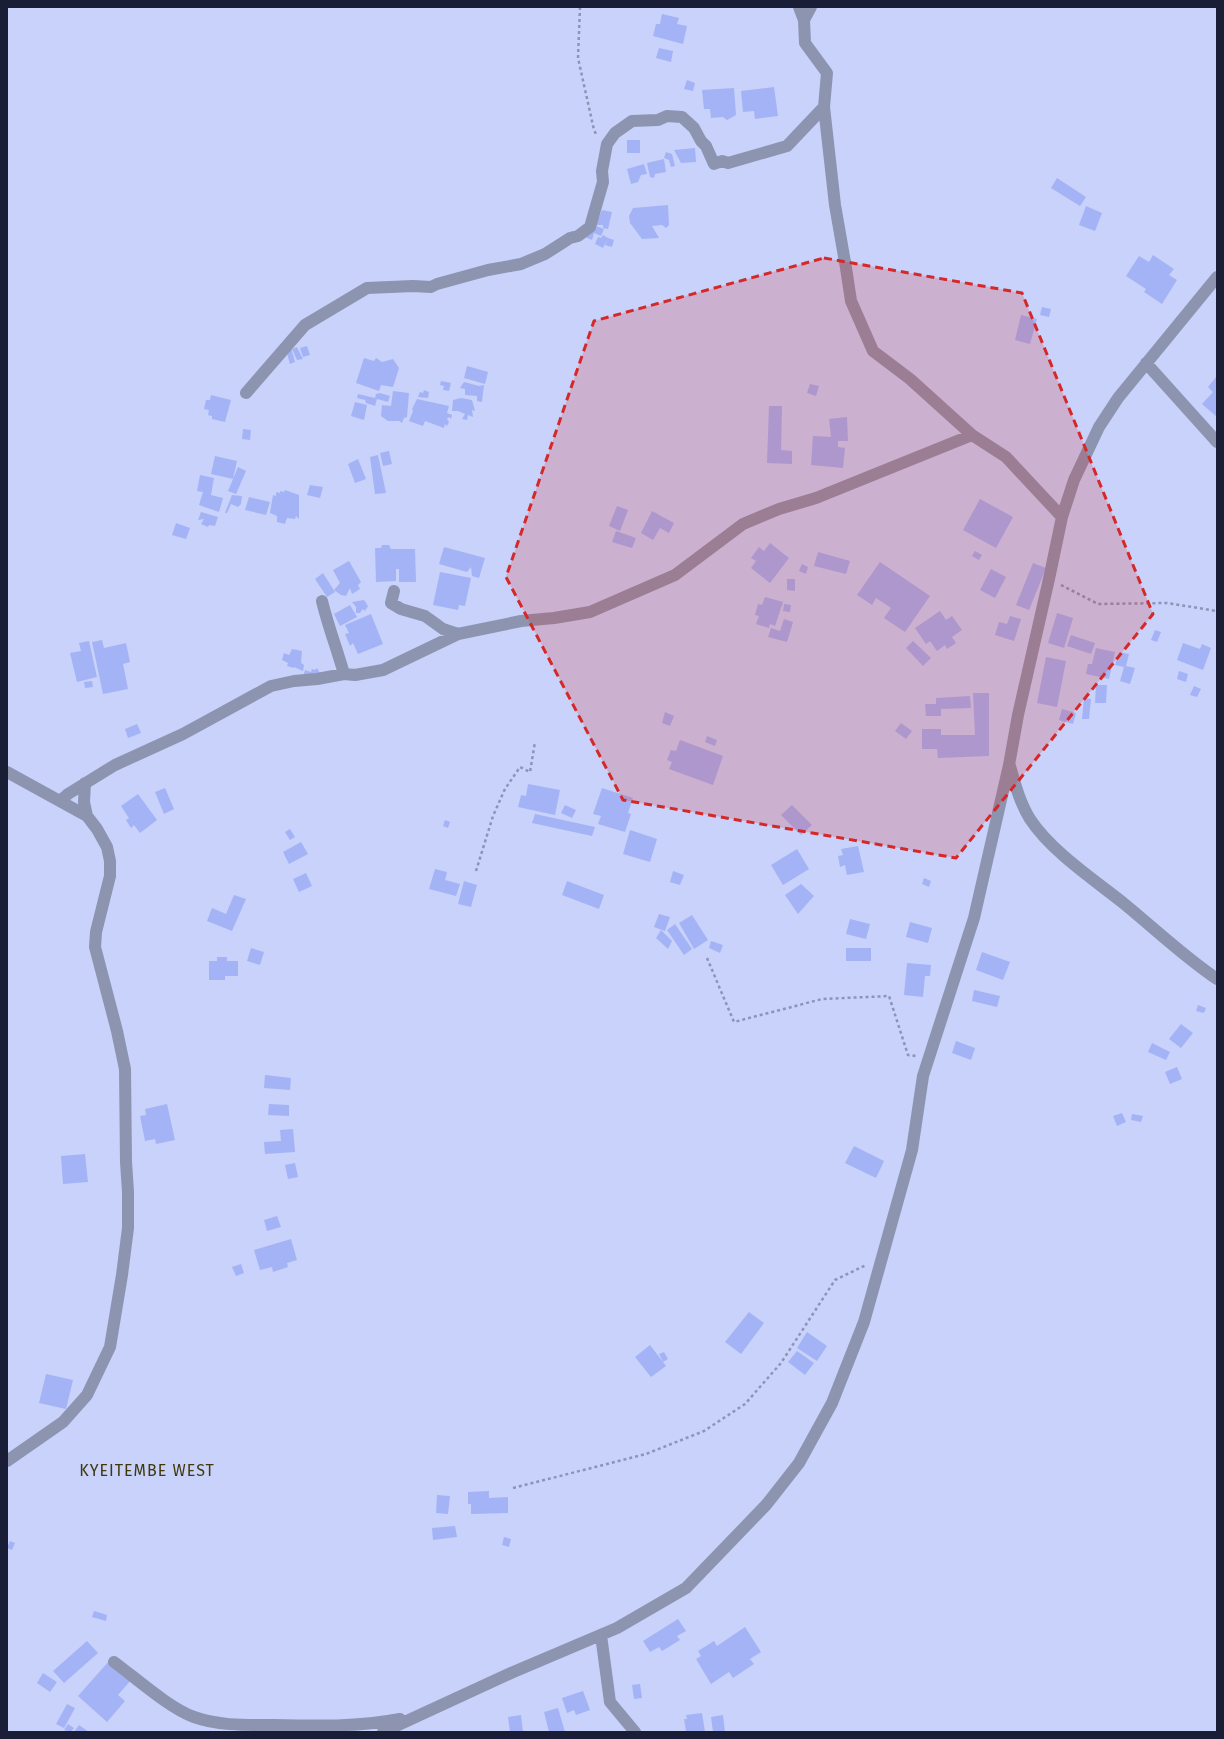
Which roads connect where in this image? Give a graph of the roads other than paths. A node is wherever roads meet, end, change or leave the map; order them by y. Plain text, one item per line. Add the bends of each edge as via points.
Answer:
1 (799, 7) edge
2 (811, 7) edge
3 (804, 20) junction
4 (824, 107) junction
5 (1217, 277) edge
6 (1146, 363) junction
7 (246, 394) dead end
8 (972, 435) junction
9 (1217, 442) edge
10 (1062, 517) junction
11 (394, 590) dead end
12 (322, 601) dead end
13 (458, 634) junction
14 (344, 674) junction
15 (1009, 765) junction
16 (7, 772) edge
17 (85, 783) junction
18 (60, 801) junction
19 (87, 816) junction
20 (1217, 979) edge
21 (7, 1461) edge
22 (601, 1635) junction
23 (114, 1662) dead end
24 (421, 1714) junction
25 (382, 1732) edge
26 (635, 1732) edge

1 - 3 street
2 - 3 street
3 - 4 street via 805,43 828,73
4 - 7 street via 787,146 728,163 722,161 714,164 694,128 682,117 667,116 658,120 632,121 615,133 607,144 602,171 603,182 597,206 590,227 578,236 521,264 488,270 431,287 367,288 305,325
4 - 8 street via 835,205 851,301 861,328 873,351
5 - 6 street
6 - 9 street
6 - 10 street via 1099,427 1074,480
8 - 10 street via 1006,458
8 - 13 street via 816,498 778,509 743,524 675,575 590,612 521,621
10 - 15 street
11 - 13 street via 391,603 424,616 443,629
12 - 14 street
13 - 14 street via 383,670 355,675
14 - 17 street via 271,686 183,734 115,765
15 - 20 street via 1020,801 1043,835 1072,862
15 - 22 street via 974,918 923,1076 912,1150 864,1322 832,1402 799,1463 766,1505 686,1588
16 - 18 street
17 - 18 street
17 - 19 street via 84,802
18 - 19 street
19 - 21 street via 107,847 110,862 110,876 96,932 95,947 125,1069 128,1228 110,1347 87,1396 63,1422
22 - 24 street
22 - 26 street via 610,1702
23 - 24 street via 168,1702 194,1717 230,1724 304,1726 378,1723
24 - 25 street

